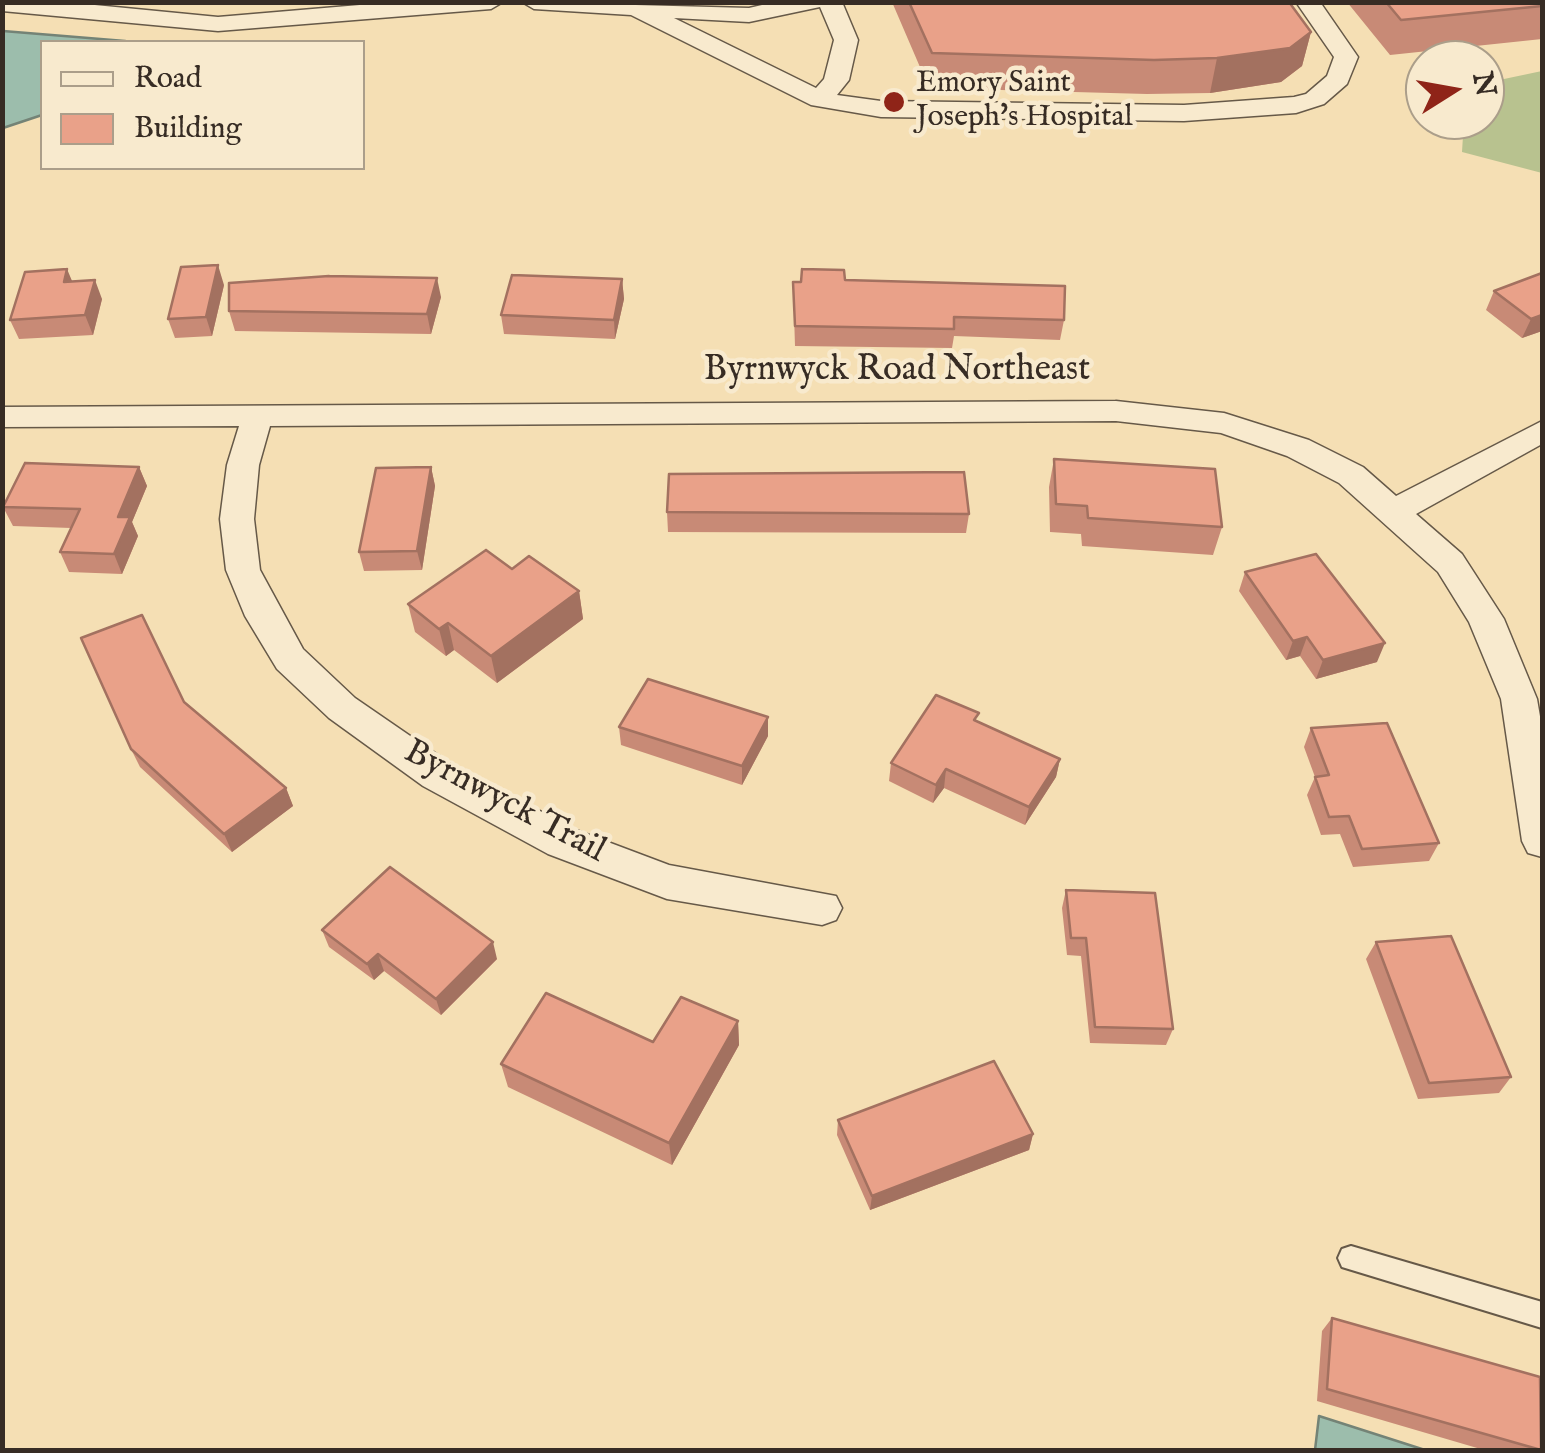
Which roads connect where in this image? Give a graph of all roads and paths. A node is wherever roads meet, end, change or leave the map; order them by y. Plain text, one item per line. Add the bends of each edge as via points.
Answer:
1 (491, 2) edge
2 (534, 2) edge
3 (812, 2) edge
4 (830, 2) edge
5 (1308, 2) edge
6 (2, 4) edge
7 (638, 9) junction
8 (820, 100) junction
9 (258, 414) junction
10 (2, 417) edge
11 (1542, 432) edge
12 (1395, 511) junction
13 (1542, 841) edge
14 (822, 908) dead end
15 (1351, 1258) dead end
16 (1542, 1315) edge

1 - 6 street via 218,24
2 - 7 street
3 - 7 street via 748,15
4 - 8 street via 846,40 836,80
5 - 8 street via 1346,57 1338,79 1296,105 1184,113 880,109
7 - 8 street
9 - 10 street, Byrnwyck Road Northeast
9 - 12 street, Byrnwyck Road Northeast via 1116,411 1224,423 1298,448 1350,475
9 - 14 street, Byrnwyck Trail via 236,519 244,570 262,616 290,659 342,708 437,776 562,842 667,882
11 - 12 street
12 - 13 street, Byrnwyck Road Northeast via 1450,563 1486,619 1519,699
15 - 16 lane

